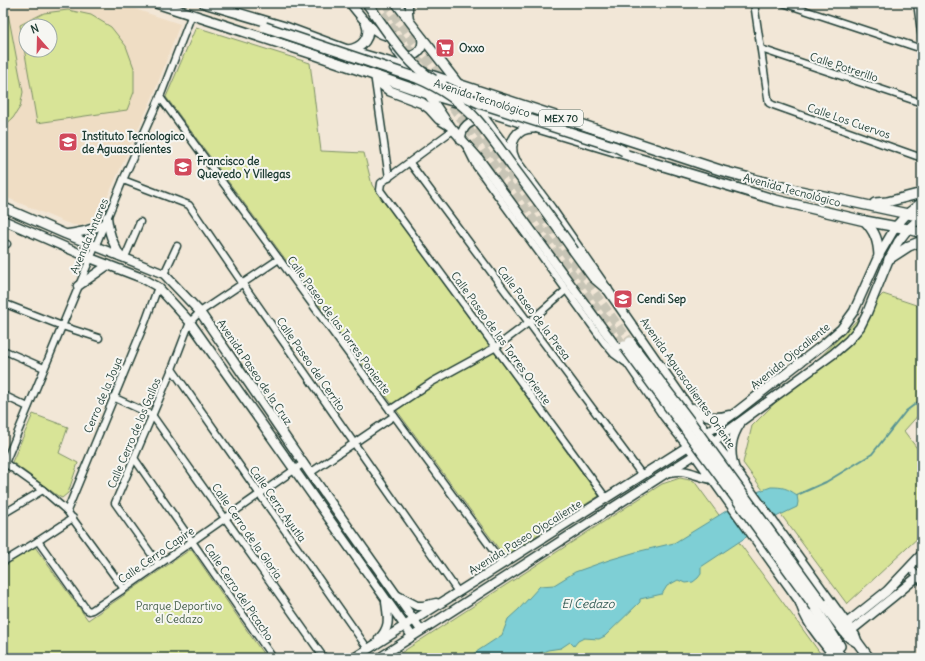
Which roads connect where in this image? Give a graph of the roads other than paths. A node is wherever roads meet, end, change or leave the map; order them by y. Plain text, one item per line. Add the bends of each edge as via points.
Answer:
1 (156, 3) edge
2 (350, 3) edge
3 (362, 3) edge
4 (367, 3) edge
5 (396, 3) edge
6 (409, 3) edge
7 (754, 3) edge
8 (783, 3) edge
9 (917, 3) edge
10 (208, 4) edge
11 (192, 14) junction
12 (366, 22) junction
13 (410, 23) junction
14 (387, 36) junction
15 (422, 38) junction
16 (922, 39) edge
17 (922, 48) edge
18 (760, 49) junction
19 (347, 50) junction
20 (399, 54) junction
21 (409, 68) junction
22 (376, 75) junction
23 (460, 85) junction
24 (428, 94) junction
25 (160, 97) junction
26 (922, 103) edge
27 (477, 108) junction
28 (488, 124) junction
29 (451, 128) junction
30 (535, 128) junction
31 (463, 141) junction
32 (514, 158) junction
33 (922, 158) edge
34 (410, 163) junction
35 (654, 163) junction
36 (389, 178) junction
37 (123, 180) junction
38 (922, 193) edge
39 (922, 202) edge
40 (862, 204) junction
41 (3, 208) edge
42 (908, 213) junction
43 (922, 216) edge
44 (3, 220) edge
45 (106, 220) junction
46 (865, 221) junction
47 (140, 222) dead end
48 (896, 226) junction
49 (908, 229) junction
50 (922, 233) edge
51 (65, 234) junction
52 (922, 241) edge
53 (95, 246) junction
54 (177, 246) dead end
55 (879, 255) junction
56 (122, 257) junction
57 (90, 258) junction
58 (279, 259) junction
59 (889, 259) junction
60 (108, 265) junction
61 (164, 274) junction
62 (243, 284) junction
63 (78, 286) junction
64 (158, 287) junction
65 (607, 289) junction
66 (566, 290) junction
67 (3, 302) edge
68 (200, 312) junction
69 (190, 322) junction
70 (528, 323) junction
71 (62, 326) junction
72 (99, 338) dead end
73 (627, 344) tunnel mouth
74 (496, 347) junction
75 (3, 350) edge
76 (628, 363) junction
77 (44, 368) junction
78 (172, 369) junction
79 (3, 395) edge
80 (113, 397) junction
81 (686, 403) junction
82 (28, 406) junction
83 (390, 410) junction
84 (735, 413) junction
85 (694, 414) junction
86 (152, 415) junction
87 (394, 416) junction
88 (664, 416) junction
89 (744, 419) junction
90 (707, 433) junction
91 (714, 441) junction
92 (354, 443) junction
93 (688, 446) junction
94 (695, 455) junction
95 (134, 458) junction
96 (4, 463) edge
97 (304, 464) junction
98 (295, 470) junction
99 (736, 471) junction
100 (310, 473) junction
101 (642, 475) junction
102 (662, 476) junction
103 (712, 479) junction
104 (718, 487) junction
105 (43, 490) junction
106 (259, 495) junction
107 (606, 498) junction
108 (67, 511) junction
109 (3, 514) edge
110 (73, 518) junction
111 (226, 518) junction
112 (38, 541) junction
113 (192, 541) junction
114 (922, 554) edge
115 (3, 562) edge
116 (503, 564) junction
117 (158, 565) junction
118 (910, 567) junction
119 (920, 577) edge
120 (124, 589) junction
121 (458, 592) junction
122 (395, 594) junction
123 (386, 599) junction
124 (443, 602) junction
125 (800, 602) junction
126 (818, 605) junction
127 (414, 620) junction
128 (405, 626) junction
129 (846, 629) junction
130 (421, 630) junction
131 (412, 636) junction
132 (370, 648) junction
133 (833, 655) edge
134 (273, 658) edge
135 (324, 658) edge
136 (354, 658) edge
137 (379, 658) edge
138 (824, 658) edge
139 (842, 658) edge
140 (848, 658) edge
141 (869, 658) edge

1 - 11 main road, Avenida Tecnológico / MEX 70
2 - 12 main road
3 - 14 main road
4 - 35 main road, bridge via 422,73 445,87 479,103 616,147
5 - 13 main road, Avenida Aguascalientes Oriente
6 - 13 street
7 - 18 street
8 - 17 street
9 - 16 street
10 - 19 main road, Avenida Tecnológico / MEX 70 via 285,27
10 - 65 main road, bridge via 219,12 417,78 449,96 477,119 593,277
11 - 22 main road, Avenida Tecnológico / MEX 70
11 - 25 street, Avenida Antares
12 - 14 main road via 375,31
12 - 19 main road via 368,34 365,41 359,47
13 - 15 main road, Avenida Aguascalientes Oriente
14 - 20 main road
15 - 20 main road via 421,48 417,53 408,57
15 - 23 main road, Avenida Aguascalientes Oriente
18 - 26 street, Calle Potrerillo
18 - 33 street, Calle Los Cuervos via 769,103
19 - 21 main road, Avenida Tecnológico / MEX 70
20 - 21 main road
21 - 23 main road, Avenida Tecnológico / MEX 70
21 - 24 main road
22 - 24 main road, Avenida Tecnológico / MEX 70
22 - 29 main road via 381,84 390,91 422,103
22 - 36 street
23 - 27 main road, Avenida Aguascalientes Oriente
23 - 40 main road, Avenida Tecnológico / MEX 70 via 722,171
24 - 27 main road, Avenida Tecnológico / MEX 70
24 - 29 main road
25 - 37 street, Avenida Antares
25 - 58 street, Calle Paseo de las Torres Poniente
27 - 28 main road, Avenida Aguascalientes Oriente
27 - 30 main road, Avenida Tecnológico / MEX 70
28 - 31 main road via 478,120 469,123 462,132
28 - 32 main road, Avenida Aguascalientes Oriente
29 - 31 main road
29 - 34 street
30 - 32 main road via 527,128 516,134 511,146
30 - 35 main road, Avenida Tecnológico / MEX 70
31 - 66 street via 476,166
31 - 76 main road via 479,159
32 - 65 main road, Avenida Aguascalientes Oriente
34 - 36 street
34 - 70 street, Calle Paseo de la Presa
35 - 46 main road, Avenida Tecnológico / MEX 70 via 776,200
36 - 74 street, Calle Paseo de las Torres Oriente via 381,183 380,190
37 - 45 street, Avenida Antares
37 - 62 street, Calle Paseo del Cerrito via 189,205
38 - 40 main road via 887,202
39 - 42 main road, Avenida Ojocaliente
40 - 42 main road, Avenida Tecnológico / MEX 70
41 - 51 main road, Avenida Paseo de la Cruz
42 - 43 main road, Avenida Tecnológico / MEX 70
42 - 48 main road, Avenida Ojocaliente
43 - 49 main road, Avenida Ojocaliente
44 - 57 main road, Avenida Paseo de la Cruz
45 - 51 main road via 94,229
45 - 53 street, Avenida Antares
45 - 56 main road via 112,240
46 - 48 main road, Avenida Tecnológico / MEX 70
46 - 55 main road via 876,236
47 - 56 street
48 - 49 main road, Avenida Tecnológico / MEX 70
48 - 55 main road, Avenida Ojocaliente
49 - 50 main road, Avenida Tecnológico / MEX 70
49 - 59 main road, Avenida Ojocaliente
51 - 53 main road, Avenida Paseo de la Cruz
52 - 59 main road
53 - 56 main road, Avenida Paseo de la Cruz
53 - 57 street, Avenida Antares
54 - 61 street
55 - 84 main road, Avenida Ojocaliente via 854,311 841,329
56 - 61 main road, Avenida Paseo de la Cruz
57 - 60 main road, Avenida Paseo de la Cruz
57 - 63 street, Avenida Antares
58 - 62 street
58 - 83 street, Calle Paseo de las Torres Poniente
59 - 89 main road, Avenida Ojocaliente via 860,327 848,341
60 - 63 main road
60 - 64 main road, Avenida Paseo de la Cruz
61 - 68 main road, Avenida Paseo de la Cruz
62 - 68 street
62 - 92 street, Calle Paseo del Cerrito
63 - 71 street, Avenida Antares
64 - 69 main road, Avenida Paseo de la Cruz
64 - 80 street, Cerro de la Joya
65 - 81 main road, Avenida Aguascalientes Oriente
66 - 70 street
66 - 76 street via 609,348
67 - 71 street
68 - 69 street
68 - 97 main road, Avenida Paseo de la Cruz
69 - 78 street, Calle Cerro de los Gallos
69 - 98 main road, Avenida Paseo de la Cruz
70 - 74 street
70 - 101 street, Calle Paseo de la Presa
71 - 72 street
71 - 77 street, Avenida Antares
73 - 126 main road, Avenida Aguascalientes Oriente, bridge via 716,471
74 - 83 street via 432,382
74 - 107 street, Calle Paseo de las Torres Oriente
75 - 77 street
76 - 88 main road
77 - 82 street, Avenida Antares
78 - 86 street, Calle Cerro de los Gallos
78 - 106 street, Calle Cerro Ayutla
79 - 82 street
80 - 86 street
80 - 108 street, Cerro de la Joya
81 - 84 main road via 699,413 710,417
81 - 85 main road, Avenida Aguascalientes Oriente
82 - 96 street, Avenida Antares
83 - 87 street, Calle Paseo de las Torres Poniente
84 - 90 main road, Avenida Ojocaliente
85 - 88 main road via 691,422 684,425
85 - 90 main road, Avenida Aguascalientes Oriente
86 - 95 street, Calle Cerro de los Gallos
86 - 111 street, Calle Cerro de la Gloria
87 - 92 street
87 - 116 street, Calle Paseo de las Torres Poniente
88 - 93 main road
89 - 91 main road, Avenida Ojocaliente
89 - 99 main road via 737,428 732,444 731,457
90 - 91 main road, Avenida Aguascalientes Oriente
90 - 93 main road, Avenida Paseo Ojocaliente
91 - 94 main road, Avenida Paseo Ojocaliente
91 - 99 main road, Avenida Aguascalientes Oriente
92 - 100 street
92 - 121 street, Calle Paseo del Cerrito
93 - 94 main road
93 - 101 main road, Avenida Paseo Ojocaliente
94 - 102 main road, Avenida Paseo Ojocaliente
94 - 103 main road
95 - 113 street, Calle Cerro del Picacho
95 - 117 street, Calle Cerro de los Gallos via 115,503
96 - 105 street
97 - 98 street, Calle Cerro Capire
97 - 100 main road, Avenida Paseo de la Cruz
98 - 106 street, Calle Cerro Capire
98 - 123 main road, Avenida Paseo de la Cruz
99 - 104 main road via 722,471 717,478
99 - 129 main road, Avenida Aguascalientes Oriente
100 - 122 main road, Avenida Paseo de la Cruz
101 - 107 main road, Avenida Paseo Ojocaliente
102 - 103 main road via 683,471
102 - 130 main road, Avenida Paseo Ojocaliente
103 - 104 main road
104 - 125 main road
105 - 108 street
105 - 109 street
106 - 111 street, Calle Cerro Capire
106 - 132 street, Calle Cerro Ayutla
107 - 116 main road, Avenida Paseo Ojocaliente
108 - 110 street
110 - 112 street
110 - 120 street
111 - 113 street, Calle Cerro Capire
111 - 135 street, Calle Cerro de la Gloria
112 - 115 street
112 - 120 street, Calle Cerro Capire via 89,611
113 - 117 street, Calle Cerro Capire
113 - 134 street, Calle Cerro del Picacho
114 - 118 main road
116 - 121 main road, Avenida Paseo Ojocaliente
117 - 120 street, Calle Cerro Capire
118 - 119 street
118 - 129 main road
119 - 129 main road
121 - 124 main road, Avenida Paseo Ojocaliente
122 - 124 main road via 417,606
122 - 127 main road, Avenida Paseo de la Cruz
123 - 128 main road, Avenida Paseo de la Cruz
123 - 132 main road via 388,628
124 - 127 main road, Avenida Paseo Ojocaliente
125 - 133 main road via 808,621
125 - 139 main road
126 - 129 main road, Avenida Aguascalientes Oriente
126 - 140 main road, Avenida Aguascalientes Oriente
127 - 128 main road, Avenida Paseo Ojocaliente
127 - 130 main road, Avenida Paseo de la Cruz
128 - 131 main road, Avenida Paseo de la Cruz
128 - 132 main road, Avenida Paseo Ojocaliente
129 - 141 main road, Avenida Aguascalientes Oriente via 850,638 858,643
130 - 131 main road, Avenida Paseo Ojocaliente
131 - 137 main road, Avenida Paseo Ojocaliente
132 - 136 main road, Avenida Paseo Ojocaliente
133 - 138 main road

